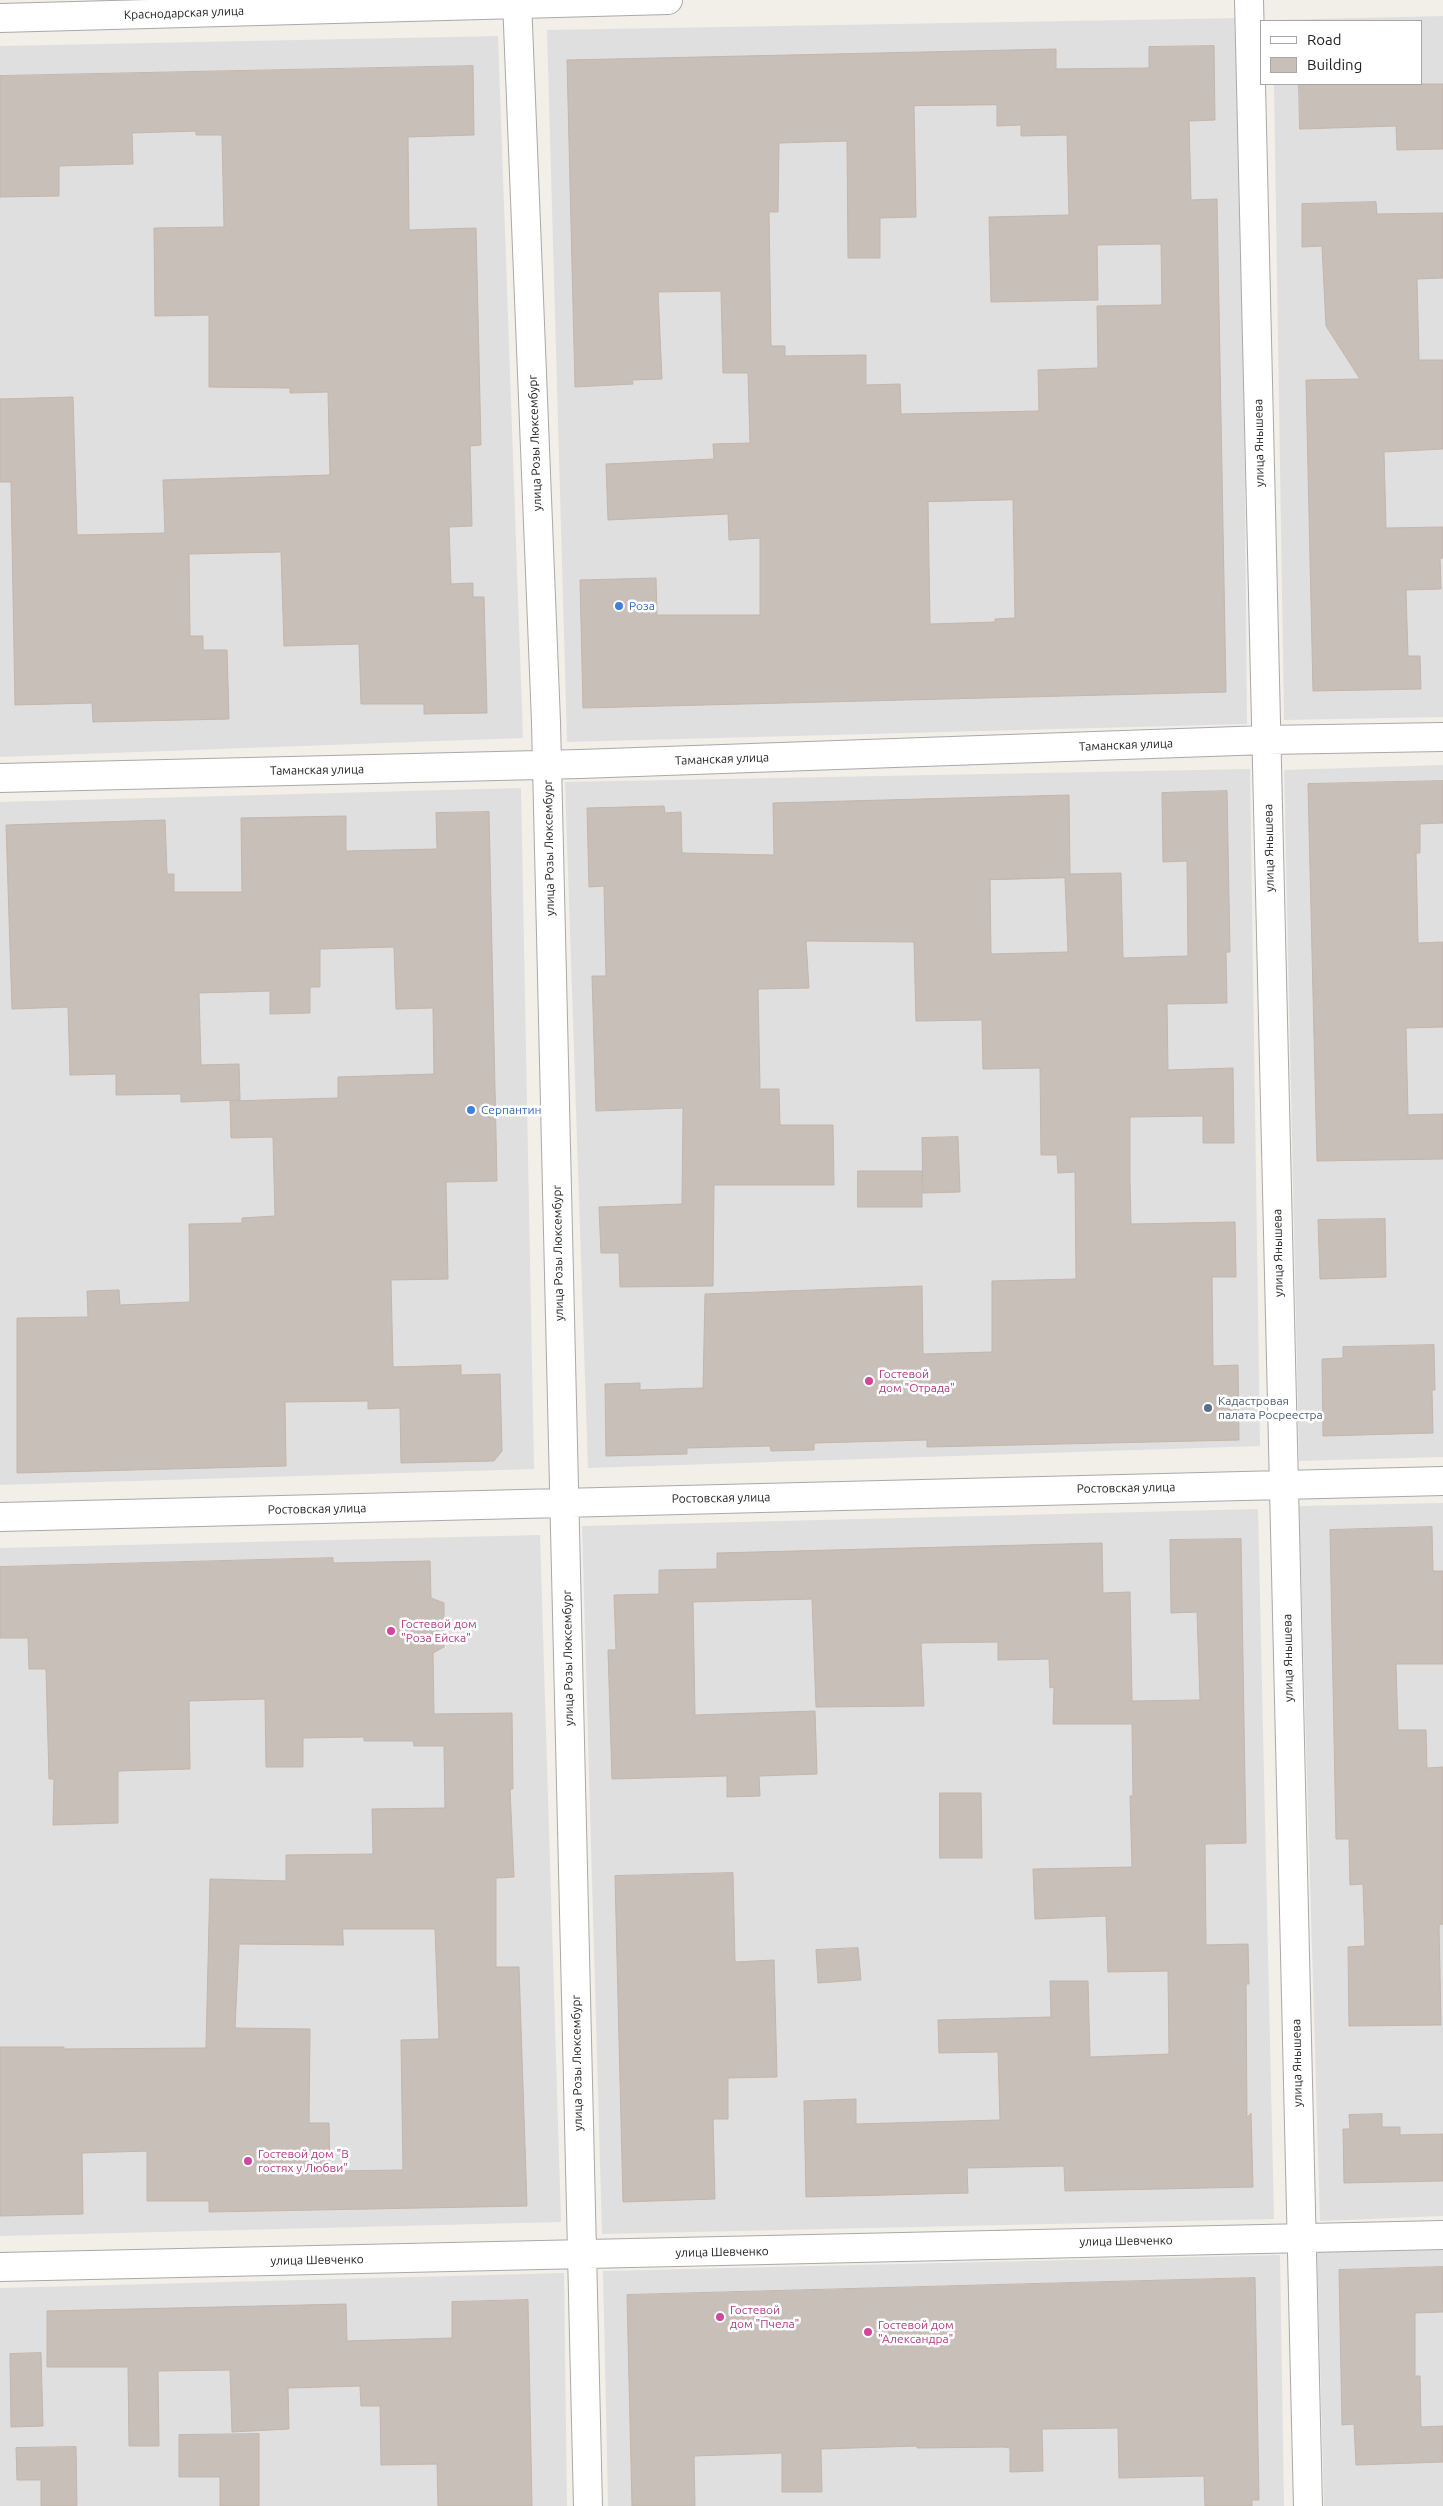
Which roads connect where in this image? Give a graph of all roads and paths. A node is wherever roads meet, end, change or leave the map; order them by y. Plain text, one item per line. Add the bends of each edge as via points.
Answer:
1 (668, 0) edge
2 (1248, 0) edge
3 (517, 2) edge
4 (0, 18) edge
5 (1443, 737) edge
6 (1266, 740) junction
7 (547, 764) junction
8 (0, 778) edge
9 (1443, 1481) edge
10 (1284, 1485) junction
11 (564, 1503) junction
12 (0, 1517) edge
13 (1443, 2235) edge
14 (1301, 2237) junction
15 (582, 2255) junction
16 (0, 2267) edge
17 (588, 2506) edge
18 (1308, 2506) edge

1 - 3 street, Краснодарская улица
2 - 6 street, улица Янышева
3 - 4 street, Краснодарская улица
3 - 7 street, улица Розы Люксембург
5 - 6 street, Таманская улица
6 - 7 street, Таманская улица
6 - 10 street, улица Янышева
7 - 8 street, Таманская улица
7 - 11 street, улица Розы Люксембург
9 - 10 street, Ростовская улица
10 - 11 street, Ростовская улица
10 - 14 street, улица Янышева
11 - 12 street, Ростовская улица
11 - 15 street, улица Розы Люксембург
13 - 14 street, улица Шевченко
14 - 15 street, улица Шевченко
14 - 18 street, улица Янышева
15 - 16 street, улица Шевченко
15 - 17 street, улица Розы Люксембург

